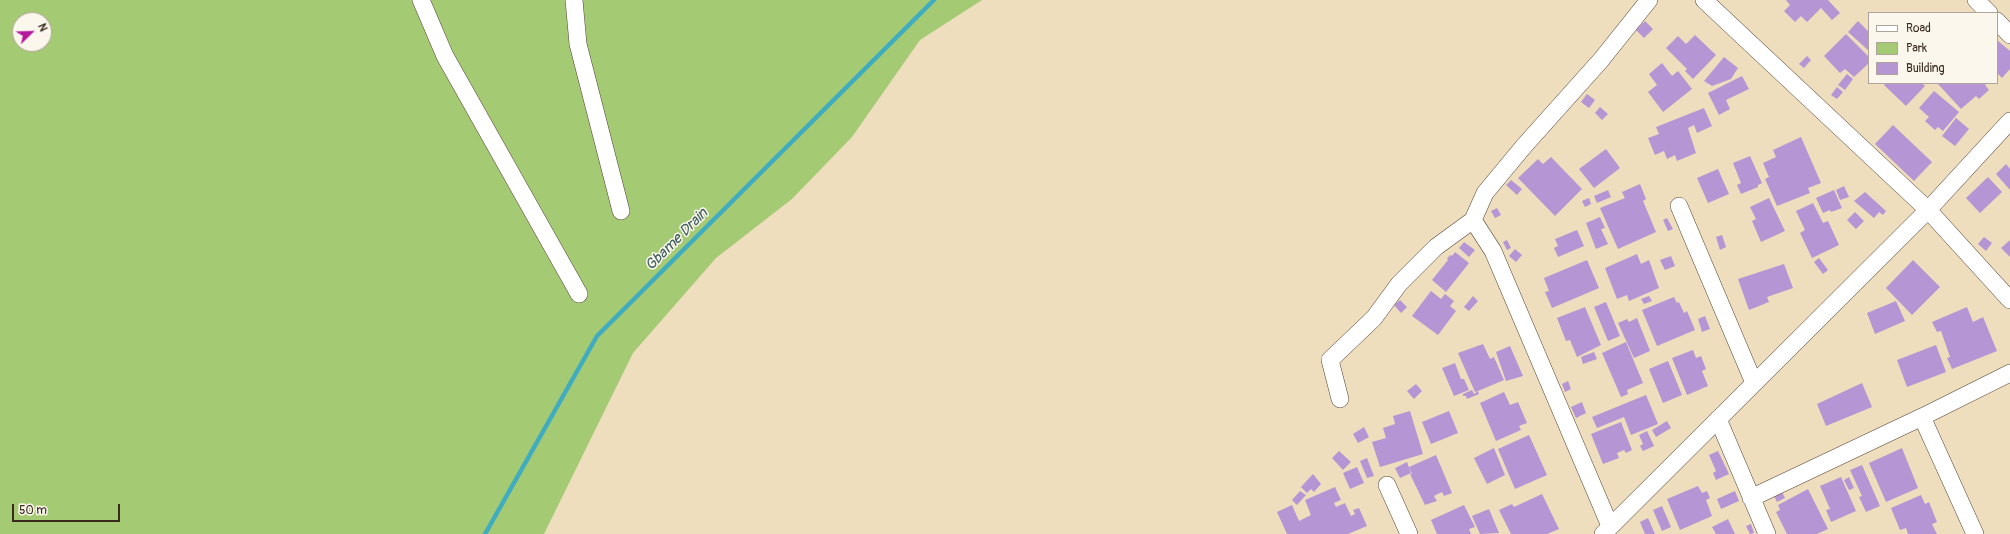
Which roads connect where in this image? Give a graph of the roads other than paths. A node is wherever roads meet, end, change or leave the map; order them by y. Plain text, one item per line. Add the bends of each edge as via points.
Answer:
1 (421, 0) edge
2 (574, 0) edge
3 (1649, 0) edge
4 (1704, 0) edge
5 (1976, 0) edge
6 (1988, 12) edge
7 (1998, 22) edge
8 (2010, 35) edge
9 (2010, 121) edge
10 (1679, 206) dead end
11 (1928, 210) junction
12 (621, 211) dead end
13 (1473, 220) junction
14 (579, 294) dead end
15 (2010, 300) edge
16 (2010, 373) edge
17 (1754, 383) junction
18 (1340, 399) dead end
19 (1922, 417) junction
20 (1718, 419) junction
21 (1387, 485) dead end
22 (1751, 498) junction
23 (1606, 530) edge
24 (1409, 534) edge
25 (1767, 534) edge
26 (1975, 534) edge

1 - 14 street via 445,56
2 - 12 street via 578,44
3 - 13 street via 1601,60 1485,193
4 - 11 street
5 - 6 street
7 - 8 street
9 - 11 street
10 - 17 street
11 - 15 street
11 - 17 street
13 - 18 street via 1436,246 1399,284 1374,318 1330,360
13 - 23 street via 1493,251
16 - 19 street
17 - 20 street
19 - 22 street
19 - 26 street
20 - 22 street
20 - 23 street
21 - 24 street
22 - 25 street

